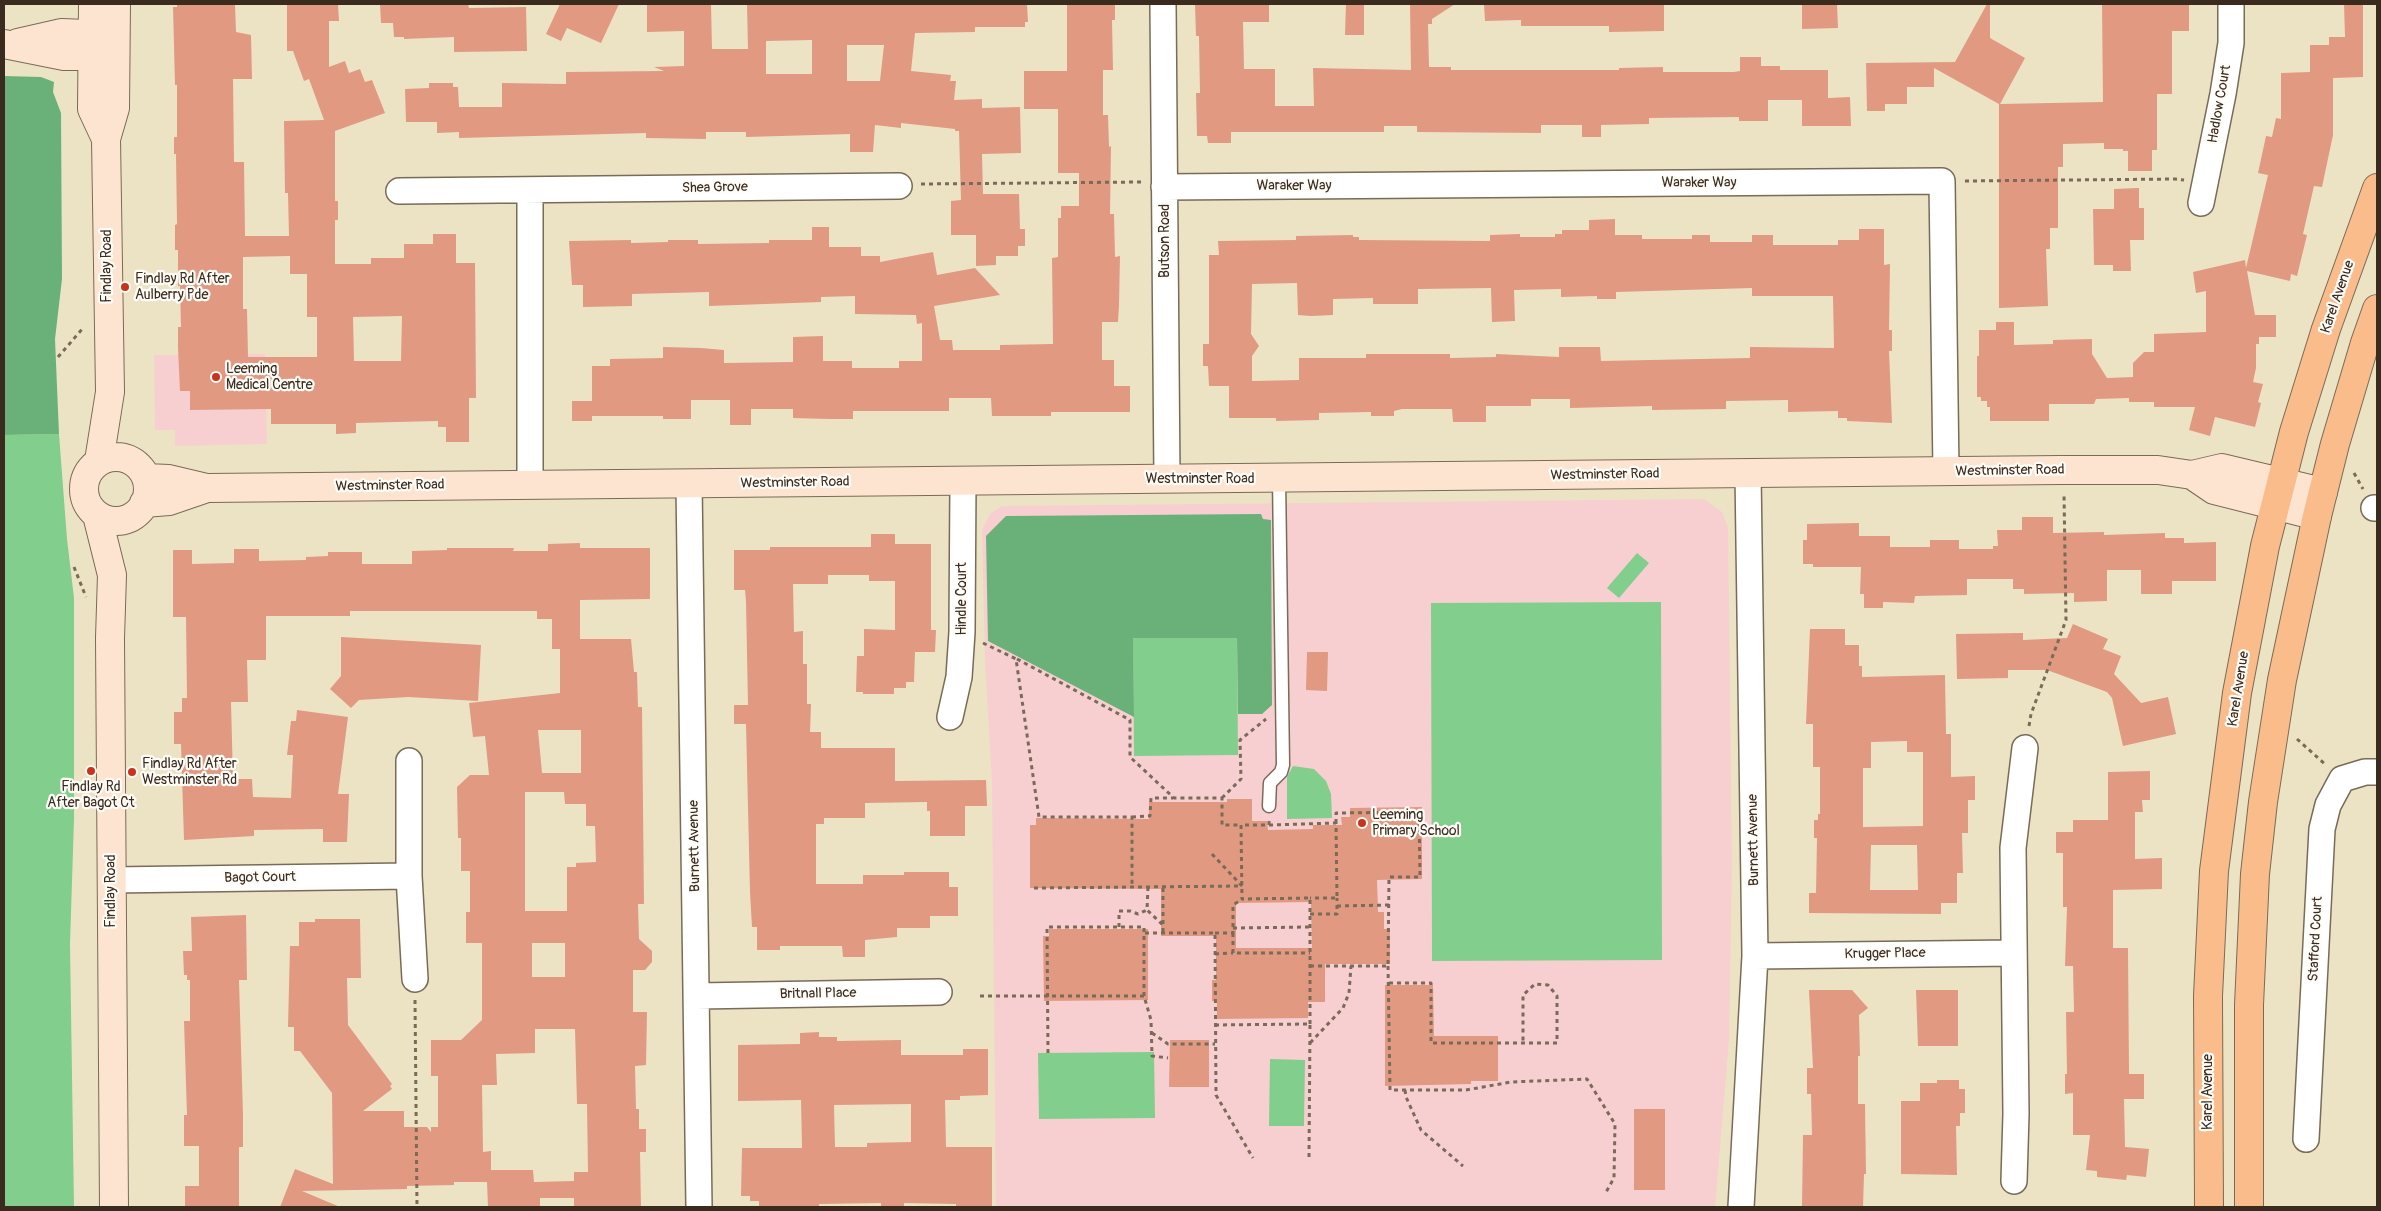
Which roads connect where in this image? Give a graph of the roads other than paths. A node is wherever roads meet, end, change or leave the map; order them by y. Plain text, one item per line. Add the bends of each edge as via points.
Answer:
1 (93, 4) edge
2 (116, 4) edge
3 (1163, 4) edge
4 (2231, 4) edge
5 (8, 44) edge
6 (104, 45) junction
7 (900, 186) dead end
8 (1164, 187) junction
9 (2377, 188) edge
10 (530, 190) junction
11 (399, 192) dead end
12 (2203, 194) road end
13 (2377, 309) edge
14 (110, 392) junction
15 (99, 461) junction
16 (1946, 472) junction
17 (1748, 473) junction
18 (1279, 478) junction
19 (1167, 479) junction
20 (963, 481) junction
21 (690, 484) junction
22 (530, 485) junction
23 (140, 490) junction
24 (2279, 494) junction
25 (2320, 504) junction
26 (97, 515) junction
27 (112, 575) junction
28 (950, 717) dead end
29 (2025, 748) road end
30 (409, 761) dead end
31 (2377, 772) edge
32 (1268, 806) road end
33 (408, 876) junction
34 (111, 880) junction
35 (2014, 953) junction
36 (1756, 956) junction
37 (415, 979) road end
38 (939, 992) dead end
39 (697, 996) junction
40 (2306, 1139) dead end
41 (2014, 1181) dead end
42 (114, 1207) edge
43 (699, 1207) edge
44 (1741, 1207) edge
45 (2209, 1207) edge
46 (2249, 1207) edge

1 - 6 main road, Findlay Road
2 - 6 main road, Findlay Road
3 - 8 street, Butson Road
4 - 12 street, Hadlow Court via 2231,43 2224,94
5 - 6 main road via 64,56
6 - 14 main road, Findlay Road via 92,109 106,139
7 - 10 street, Shea Grove
8 - 16 street, Waraker Way via 1942,181
8 - 19 street, Butson Road
9 - 24 main road, Karel Avenue via 2326,330 2294,432
10 - 11 street, Shea Grove
10 - 22 street
13 - 25 main road via 2334,444
14 - 15 main road, Findlay Road
14 - 23 main road, Findlay Road
15 - 23 main road via 118,457
15 - 26 main road via 91,468 84,487 89,507
16 - 17 main road, Westminster Road
16 - 24 main road, Westminster Road via 2158,470 2192,475 2214,490
17 - 18 main road, Westminster Road
17 - 36 street, Burnett Avenue
18 - 19 main road, Westminster Road
18 - 32 lane via 1283,765 1270,783
19 - 20 main road, Westminster Road
20 - 21 main road, Westminster Road
20 - 28 street, Hindle Court via 962,632 959,677
21 - 22 main road, Westminster Road
21 - 39 street, Burnett Avenue
22 - 23 main road, Westminster Road via 207,488 169,479
23 - 26 main road via 114,521
23 - 27 main road, Findlay Road
24 - 25 main road, Westminster Road
24 - 45 main road, Karel Avenue via 2265,546 2237,693 2214,871 2208,996
25 - 46 main road via 2282,680 2255,874 2248,1004
26 - 27 main road, Findlay Road
27 - 34 main road, Findlay Road
29 - 35 street via 2013,848
30 - 33 street
31 - 40 street, Stafford Court via 2342,779 2328,805 2322,829
33 - 34 street, Bagot Court
33 - 37 street
34 - 42 main road, Findlay Road
35 - 36 street, Krugger Place
35 - 41 street
36 - 44 street, Burnett Avenue
38 - 39 street, Britnall Place
39 - 43 street, Burnett Avenue

